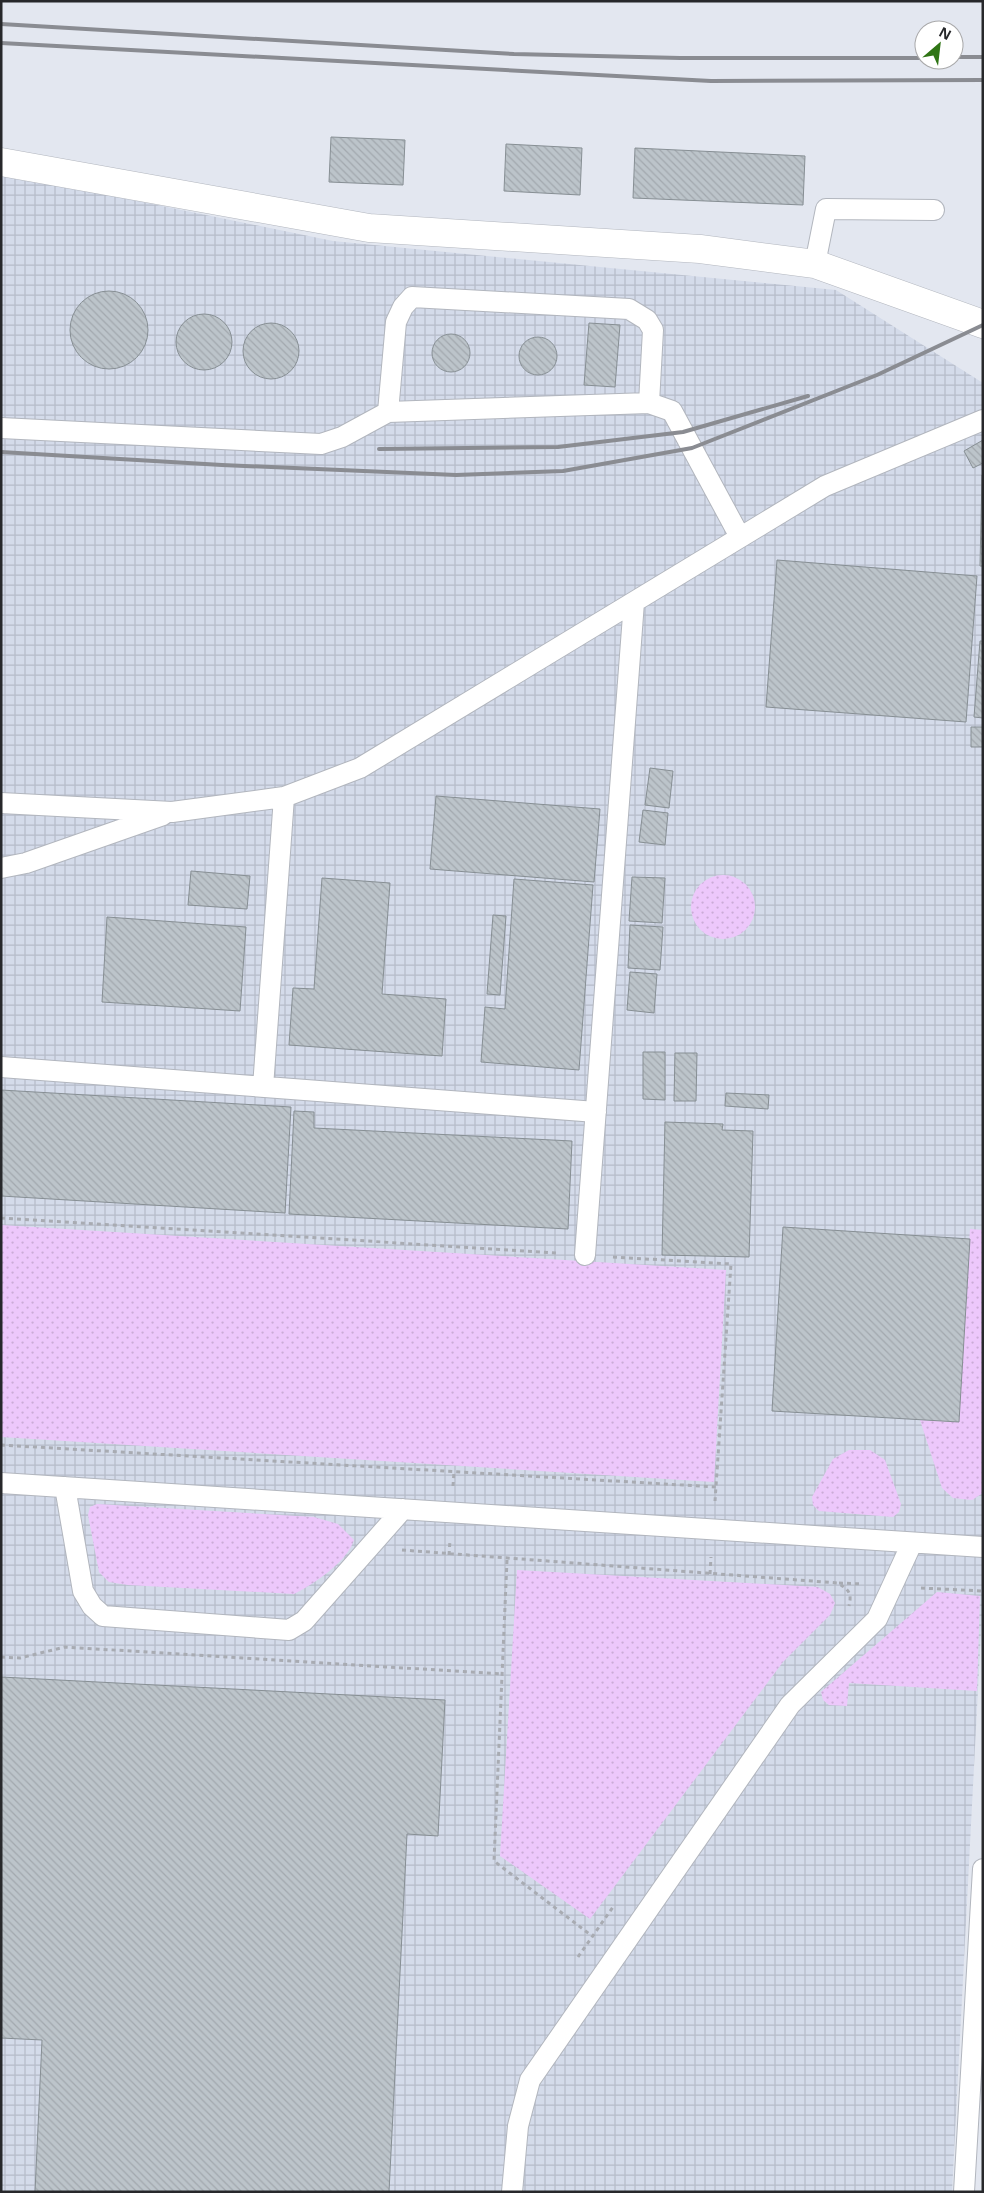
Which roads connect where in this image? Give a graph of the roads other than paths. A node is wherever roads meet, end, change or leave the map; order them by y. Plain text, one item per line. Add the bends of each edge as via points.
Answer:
1 (1, 162) edge
2 (934, 210) dead end
3 (815, 264) junction
4 (983, 324) edge
5 (649, 403) junction
6 (388, 412) junction
7 (983, 420) edge
8 (1, 428) edge
9 (740, 537) junction
10 (634, 602) junction
11 (284, 797) junction
12 (1, 803) edge
13 (172, 812) junction
14 (1, 868) edge
15 (1, 1067) edge
16 (263, 1087) junction
17 (596, 1112) junction
18 (585, 1255) road end
19 (1, 1483) edge
20 (65, 1487) junction
21 (403, 1509) junction
22 (912, 1543) junction
23 (983, 1547) edge
24 (983, 1869) edge
25 (512, 2192) edge
26 (964, 2192) edge

1 - 3 street via 369,228 700,249
2 - 3 lane via 826,209
3 - 4 street
5 - 6 lane
5 - 6 lane via 653,330 647,320 629,309 412,297 402,307 396,322
5 - 9 lane via 672,411
6 - 8 lane via 342,437 321,444
7 - 9 lane via 825,486
9 - 10 lane
10 - 11 lane via 360,768
10 - 17 lane
11 - 13 lane
11 - 16 lane
12 - 13 lane
13 - 14 lane via 26,863
15 - 16 lane
16 - 17 lane
17 - 18 lane
19 - 20 lane
20 - 21 lane
20 - 21 lane via 83,1590 92,1606 103,1616 289,1630 304,1621
21 - 22 lane
22 - 23 lane
22 - 25 lane via 877,1619 790,1705 530,2080 518,2126
24 - 26 lane

